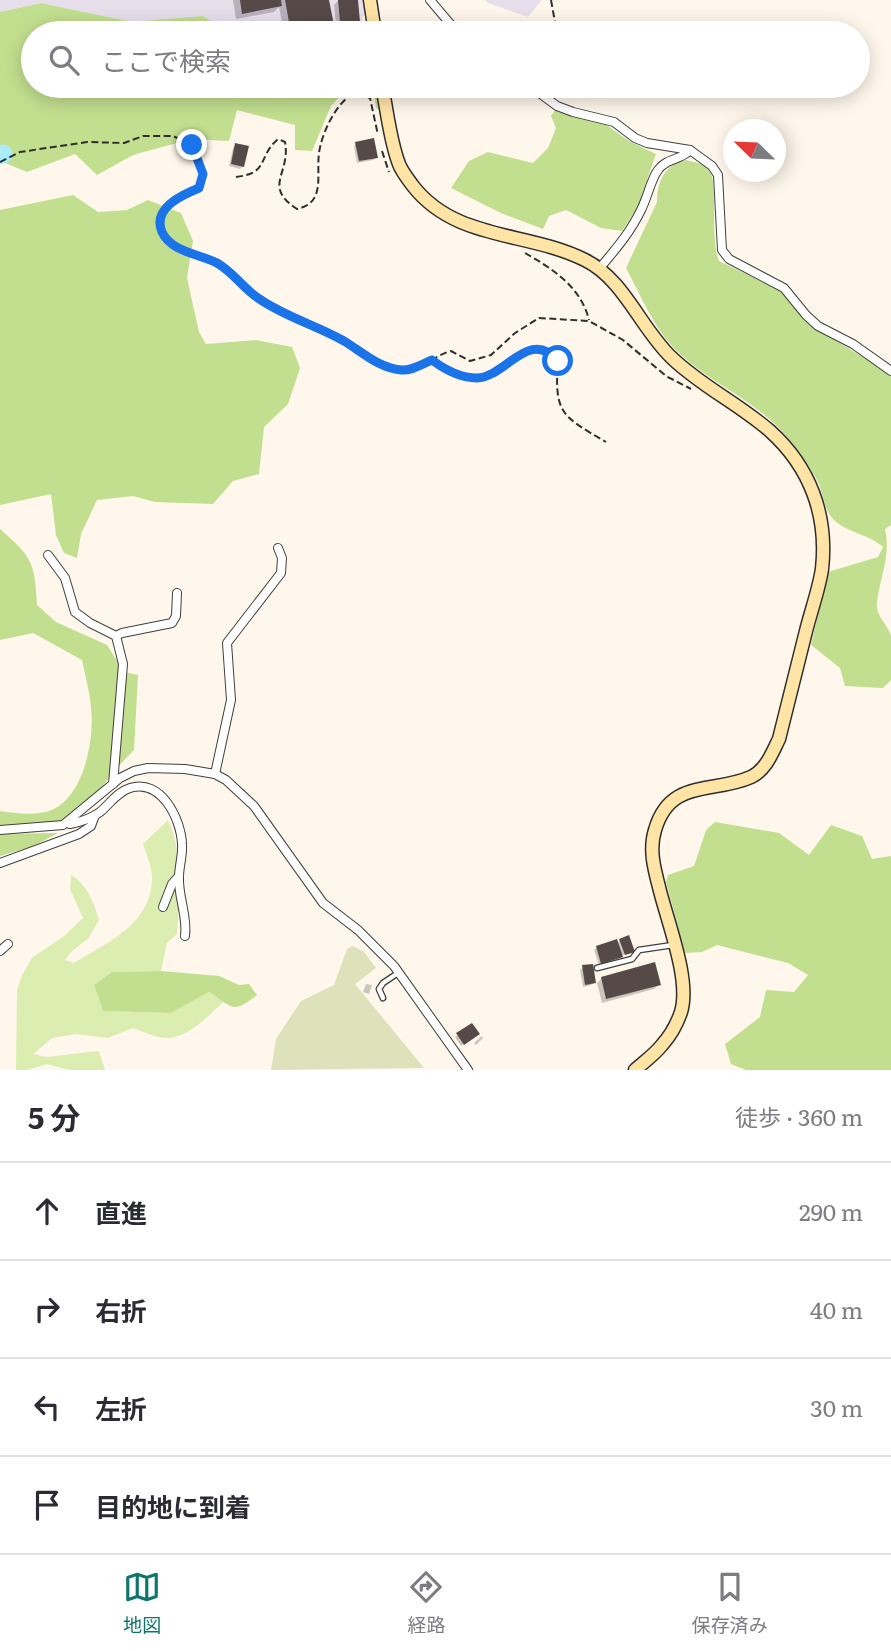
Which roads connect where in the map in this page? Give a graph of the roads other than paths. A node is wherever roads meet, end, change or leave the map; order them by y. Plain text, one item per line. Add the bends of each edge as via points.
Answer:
1 (370, 0) edge
2 (430, 0) edge
3 (373, 21) edge
4 (448, 21) edge
5 (384, 98) edge
6 (546, 98) edge
7 (690, 150) junction
8 (599, 268) junction
9 (891, 371) edge
10 (278, 548) dead end
11 (48, 555) dead end
12 (177, 593) dead end
13 (116, 636) junction
14 (215, 774) junction
15 (113, 784) junction
16 (95, 815) junction
17 (63, 825) junction
18 (0, 830) edge
19 (0, 863) edge
20 (178, 876) junction
21 (163, 907) dead end
22 (185, 936) dead end
23 (8, 944) dead end
24 (674, 945) junction
25 (0, 951) edge
26 (597, 968) dead end
27 (399, 972) junction
28 (383, 998) dead end
29 (468, 1070) edge
30 (635, 1070) edge

1 - 3 street
2 - 4 street
5 - 8 street via 398,163 432,208 461,223 571,254
6 - 7 street via 573,113 614,122 647,143
7 - 8 street via 658,170 631,229
7 - 9 street via 718,175 722,250 729,259 784,288 818,326
8 - 24 street via 673,359 785,447 812,488 823,537 822,571 770,759 752,776 683,793 659,816 652,856
10 - 14 street via 281,573 227,643 230,700
11 - 13 street via 61,571 75,612
12 - 13 street via 172,623
13 - 15 street via 123,664
14 - 15 street via 148,768
14 - 27 street via 254,806 323,903 358,930
15 - 17 street
16 - 17 street
16 - 19 street via 91,826 79,834
16 - 20 street via 130,788 146,788 159,795 178,823 183,848
17 - 18 street
20 - 21 street
20 - 22 street
23 - 25 street
24 - 26 lane via 639,950 632,960
24 - 30 street via 684,995 681,1012 661,1047
27 - 28 lane via 379,989
27 - 29 street

